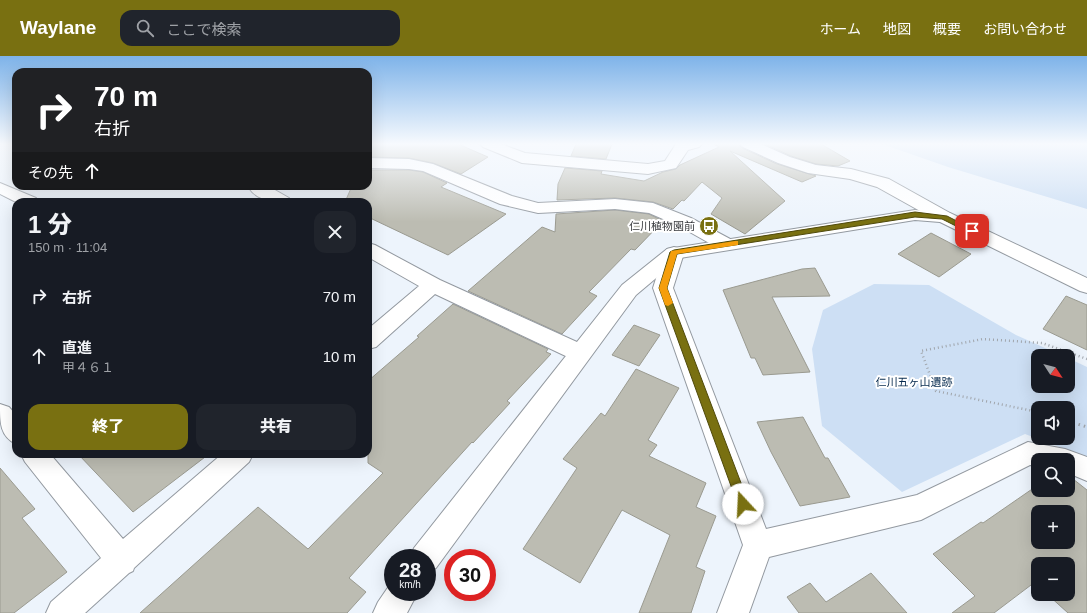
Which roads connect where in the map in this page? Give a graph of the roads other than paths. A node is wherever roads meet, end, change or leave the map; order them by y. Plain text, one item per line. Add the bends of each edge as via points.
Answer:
1 (434, 170) edge
2 (814, 170) edge
3 (0, 188) edge
4 (261, 190) edge
5 (21, 198) edge
6 (276, 198) edge
7 (944, 217) junction
8 (725, 244) junction
9 (372, 251) edge
10 (674, 252) junction
11 (433, 285) junction
12 (1087, 286) edge
13 (372, 338) edge
14 (580, 353) junction
15 (0, 414) edge
16 (12, 428) edge
17 (1031, 454) edge
18 (37, 458) edge
19 (236, 458) edge
20 (1075, 464) edge
21 (1087, 469) edge
22 (758, 545) junction
23 (432, 549) edge
24 (122, 560) junction
25 (396, 601) edge
26 (62, 613) edge
27 (389, 613) edge
28 (733, 613) edge

1 - 8 street via 506,200 538,208 615,204 653,208
2 - 7 street via 851,174 883,183
3 - 5 street
4 - 6 street
7 - 8 street via 915,215
7 - 12 street
8 - 10 street
9 - 11 street
10 - 14 street via 629,290
10 - 22 street via 663,288
11 - 13 street
11 - 14 street
14 - 23 street
15 - 16 street
17 - 22 street via 921,507
18 - 24 street
19 - 24 street
20 - 21 street
22 - 28 street
24 - 26 street
25 - 27 street

